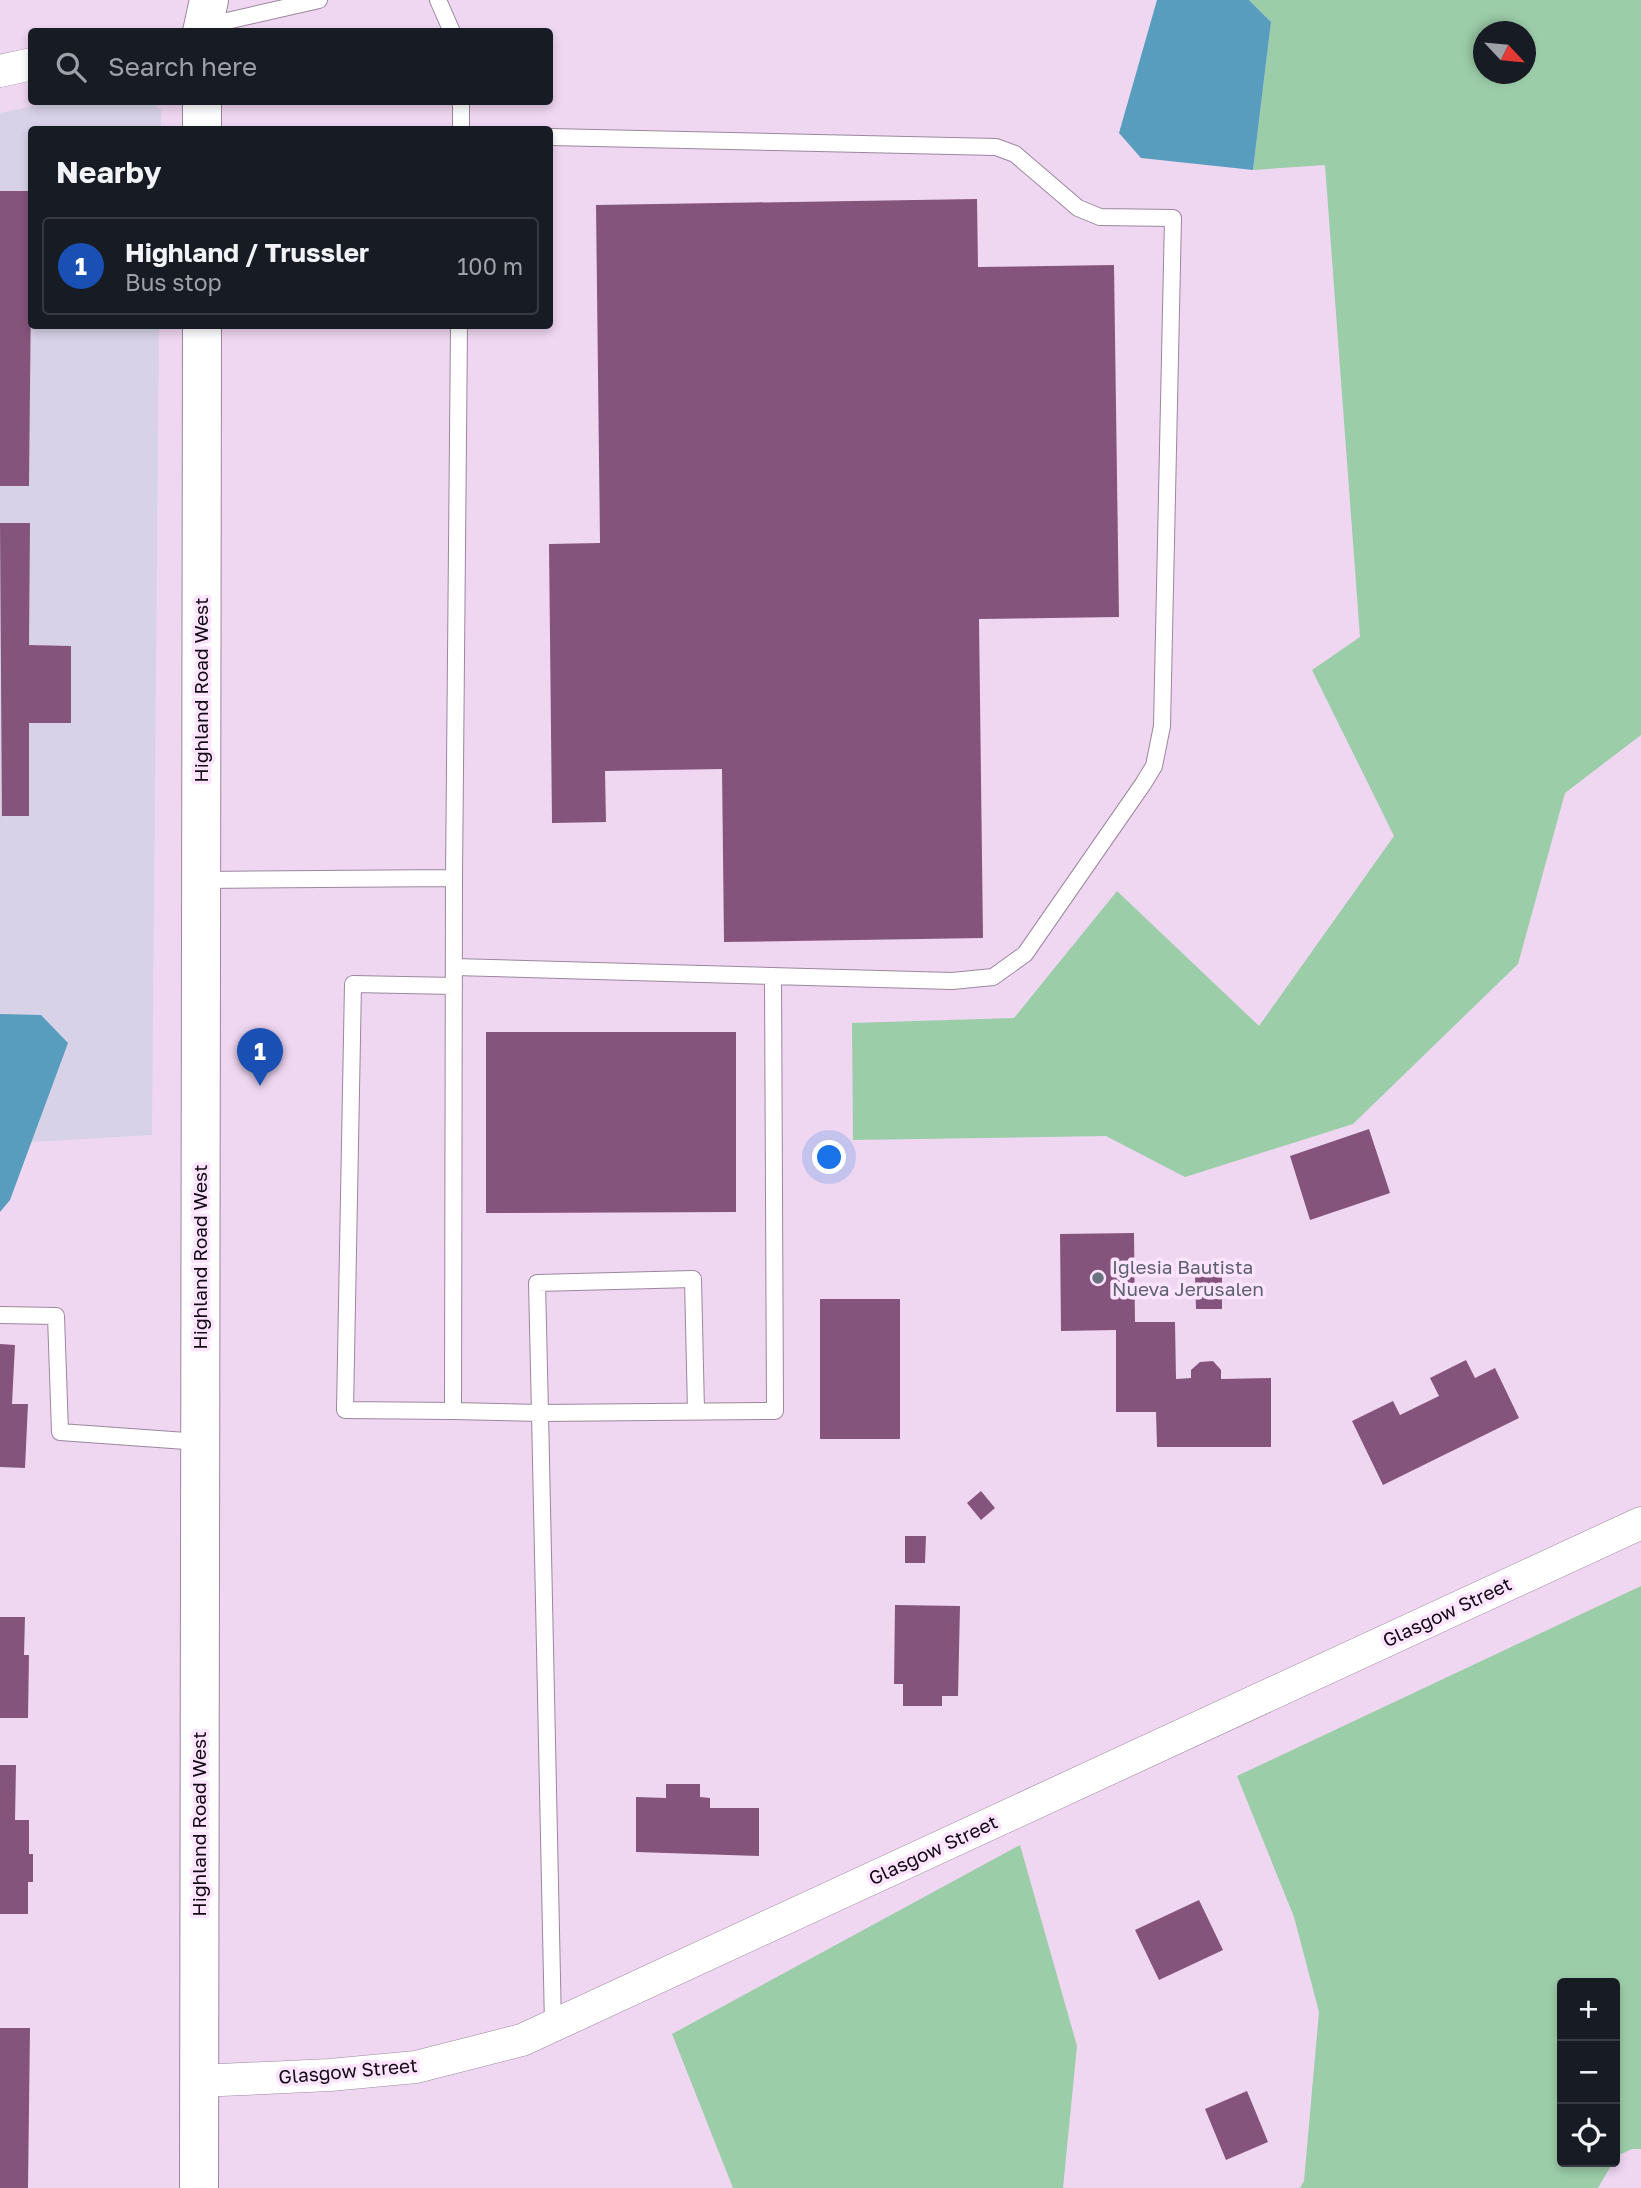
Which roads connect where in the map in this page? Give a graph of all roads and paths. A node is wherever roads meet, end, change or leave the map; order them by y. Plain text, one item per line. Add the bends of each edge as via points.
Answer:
1 (319, 0) edge
2 (438, 0) edge
3 (199, 22) edge
4 (450, 28) edge
5 (28, 65) edge
6 (0, 71) edge
7 (202, 105) edge
8 (461, 105) edge
9 (202, 126) edge
10 (461, 126) edge
11 (553, 137) edge
12 (202, 329) edge
13 (459, 329) edge
14 (454, 878) junction
15 (201, 880) junction
16 (454, 968) junction
17 (773, 976) junction
18 (454, 986) junction
19 (0, 1315) edge
20 (453, 1411) junction
21 (696, 1411) junction
22 (540, 1413) junction
23 (200, 1442) junction
24 (1641, 1523) edge
25 (553, 2025) junction
26 (198, 2081) junction
27 (199, 2188) edge

1 - 3 lane
2 - 4 lane
5 - 6 street
7 - 9 main road
8 - 10 lane
11 - 17 lane via 996,147 1015,154 1089,214 1173,218 1162,726 1154,765 1025,954 1004,971 981,980 952,981
12 - 15 main road, Highland Road West
13 - 14 lane
14 - 15 lane
14 - 16 lane
15 - 23 main road, Highland Road West
16 - 17 lane
16 - 18 lane
17 - 21 lane via 775,1411
18 - 20 lane
18 - 20 lane via 353,984 345,1410
19 - 23 lane via 56,1316 60,1432
20 - 22 lane
21 - 22 lane
21 - 22 lane via 693,1279 537,1283
22 - 25 lane
23 - 26 main road, Highland Road West
24 - 25 street, Glasgow Street
25 - 26 street, Glasgow Street via 522,2039 416,2067
26 - 27 main road, Highland Road West

